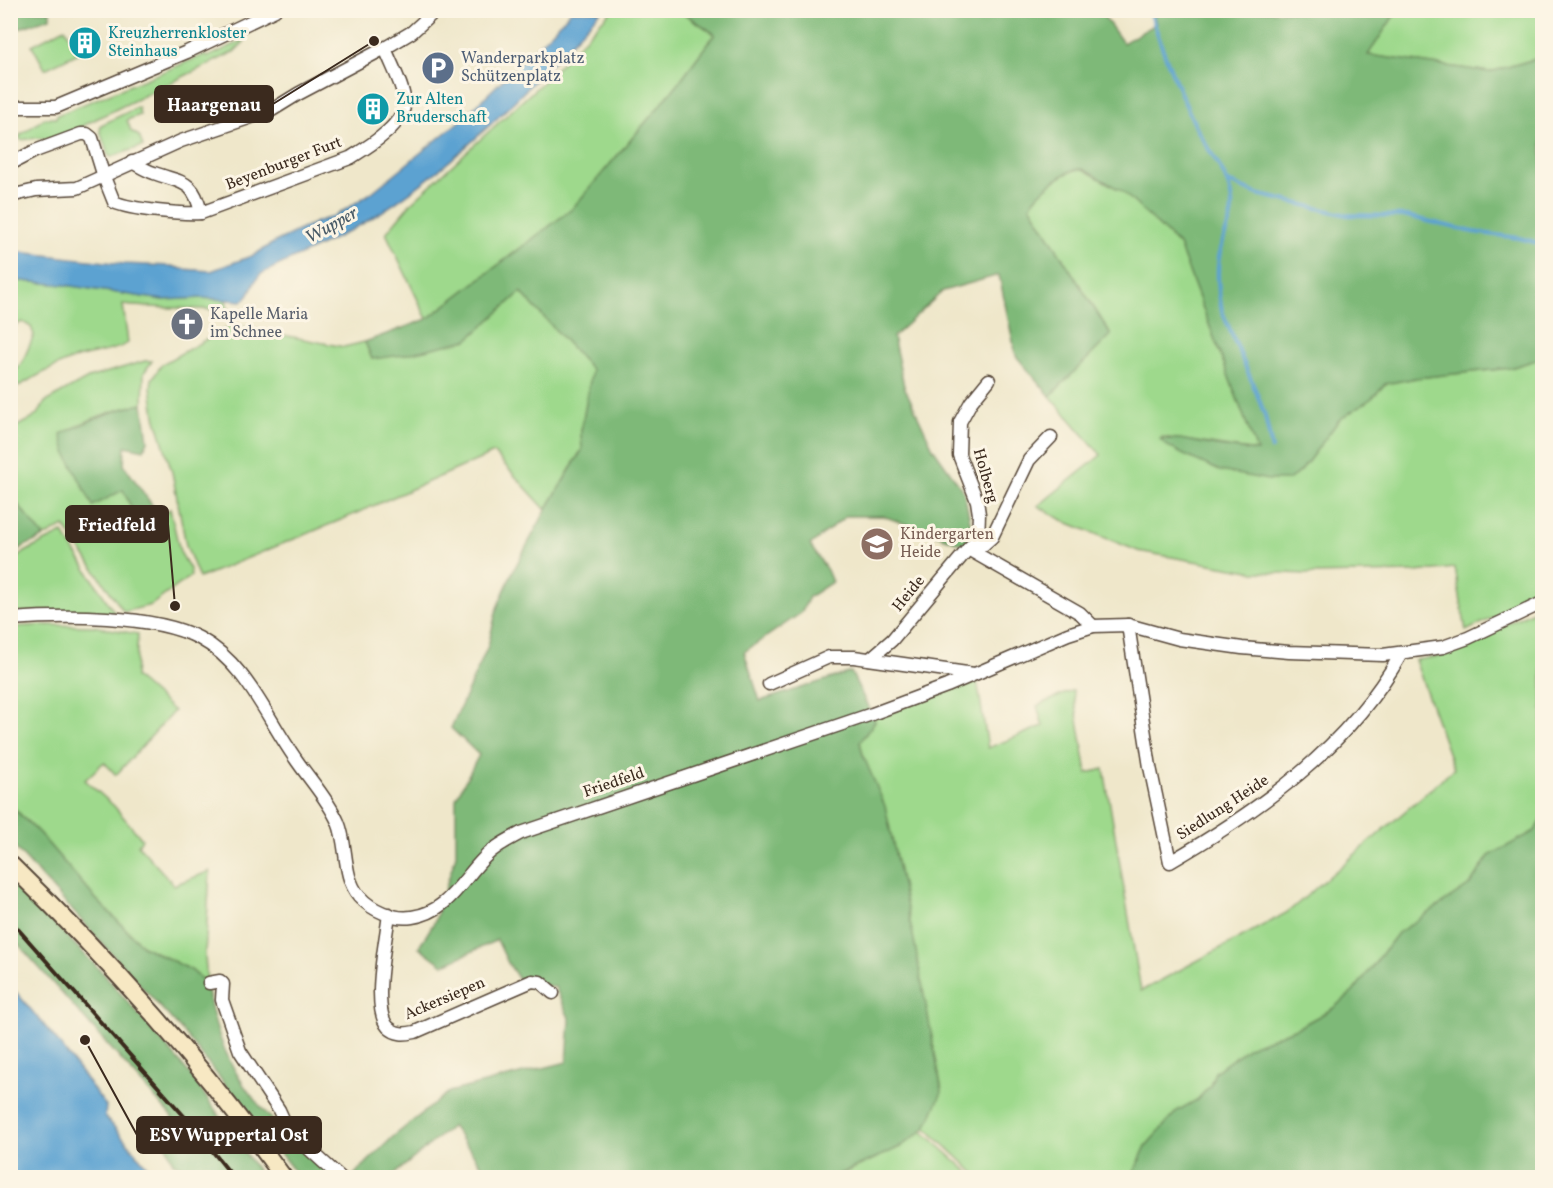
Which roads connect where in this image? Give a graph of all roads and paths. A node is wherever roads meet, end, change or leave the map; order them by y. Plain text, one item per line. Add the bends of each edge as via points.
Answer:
1 (275, 10) edge
2 (436, 10) edge
3 (385, 48) junction
4 (10, 107) edge
5 (132, 162) junction
6 (10, 164) edge
7 (104, 177) junction
8 (10, 196) edge
9 (201, 213) junction
10 (989, 380) dead end
11 (1051, 437) dead end
12 (968, 549) junction
13 (1542, 603) edge
14 (10, 619) edge
15 (1128, 625) junction
16 (1094, 626) junction
17 (1401, 654) junction
18 (870, 659) junction
19 (976, 674) junction
20 (769, 684) dead end
21 (10, 864) edge
22 (388, 915) junction
23 (209, 983) dead end
24 (553, 993) dead end
25 (284, 1178) edge
26 (341, 1178) edge

1 - 4 street via 56,107
2 - 3 street via 412,32
3 - 5 street via 272,110
3 - 9 street, Beyenburger Furt via 405,105 388,130 350,158
5 - 7 street
5 - 9 street via 192,189
6 - 7 street via 35,151 87,134 92,138
7 - 8 street via 77,188
7 - 9 street, Beyenburger Furt via 111,198 118,204
10 - 12 street, Holberg via 960,422 959,455 976,501 979,522 978,538
11 - 12 street, Holberg via 1029,460 992,537 983,545
12 - 16 street via 1080,613
12 - 18 street, Heide via 892,640
13 - 17 street via 1468,638
14 - 22 street via 78,617 153,624 209,644 244,678 334,814 358,895
15 - 16 street
15 - 17 street via 1179,639 1242,648
15 - 17 street, Siedlung Heide via 1150,767 1170,862 1242,818 1304,771 1363,709
16 - 19 street
18 - 19 street
18 - 20 street via 828,657
19 - 22 street, Friedfeld via 872,714 521,833 488,854 438,909 410,918
21 - 25 main road via 144,1002 216,1086
22 - 24 street, Ackersiepen via 379,990 382,1015 393,1031 415,1032 532,981 540,982
23 - 26 street via 223,984 222,1000 240,1051 288,1130

